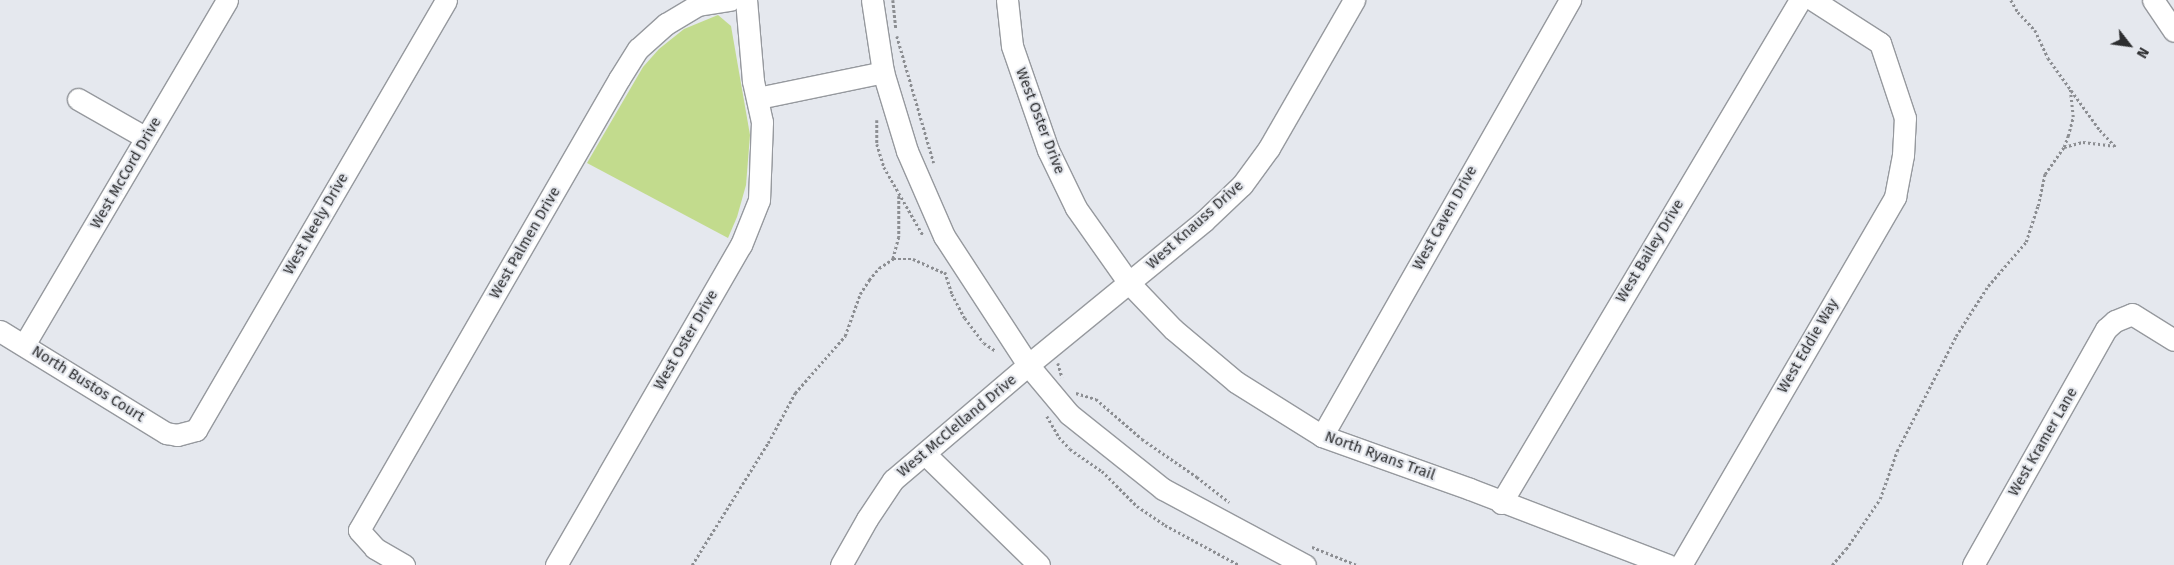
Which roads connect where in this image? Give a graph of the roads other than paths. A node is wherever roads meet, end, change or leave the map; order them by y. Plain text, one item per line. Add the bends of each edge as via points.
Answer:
1 (227, 0) edge
2 (446, 0) edge
3 (730, 0) edge
4 (746, 0) edge
5 (872, 0) edge
6 (1007, 0) edge
7 (1354, 0) edge
8 (1570, 0) edge
9 (1800, 0) edge
10 (1813, 0) edge
11 (2153, 0) edge
12 (2174, 31) edge
13 (882, 72) junction
14 (758, 98) junction
15 (78, 99) dead end
16 (146, 138) junction
17 (1129, 283) junction
18 (0, 331) edge
19 (2174, 340) edge
20 (24, 345) junction
21 (1028, 365) junction
22 (177, 435) joint
23 (1322, 436) junction
24 (926, 454) junction
25 (1501, 503) junction
26 (1308, 556) edge
27 (404, 565) edge
28 (556, 565) edge
29 (841, 565) edge
30 (1039, 565) edge
31 (1668, 565) edge
32 (1681, 565) edge
33 (1973, 565) edge

1 - 16 street, West McCord Drive
2 - 22 street, West Neely Drive via 196,430
3 - 27 street, West Palmen Drive via 698,5 666,24 638,49 618,79 359,530 375,548
4 - 14 street, West Oster Drive via 753,81
5 - 13 street
6 - 17 street, West Oster Drive via 1012,46 1048,150 1076,208
7 - 17 street, West Knauss Drive via 1269,148 1242,185 1204,222
8 - 23 street, West Caven Drive
9 - 25 street, West Bailey Drive
10 - 32 street, West Eddie Way via 1880,43 1905,118 1903,155 1895,197
11 - 12 street
13 - 14 street
13 - 21 street via 907,151 944,236
14 - 28 street, West Oster Drive via 762,122 759,200 742,245
15 - 16 street
16 - 20 street, West McCord Drive
17 - 21 street, West Knauss Drive
17 - 23 street, North Ryans Trail via 1173,329 1236,382
18 - 20 street, North Bustos Court
19 - 33 street, West Kramer Lane via 2132,314 2106,329
20 - 22 street, North Bustos Court via 166,433
21 - 24 street, West McClelland Drive
21 - 26 street via 1069,414 1163,488
23 - 25 street, North Ryans Trail
24 - 29 street, West McClelland Drive via 893,480
24 - 30 street
25 - 31 street, North Ryans Trail

